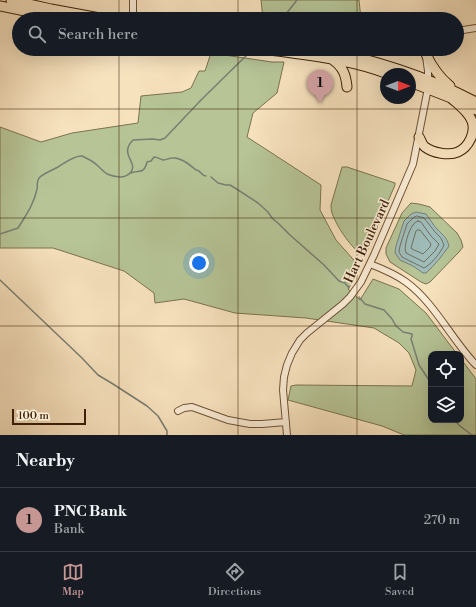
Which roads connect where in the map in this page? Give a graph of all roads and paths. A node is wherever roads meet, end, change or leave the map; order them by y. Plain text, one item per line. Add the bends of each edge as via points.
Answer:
1 (11, 0) edge
2 (133, 0) edge
3 (0, 6) edge
4 (30, 12) edge
5 (69, 12) edge
6 (134, 12) edge
7 (476, 28) edge
8 (464, 30) edge
9 (313, 56) edge
10 (353, 56) edge
11 (426, 56) edge
12 (428, 56) edge
13 (333, 60) junction
14 (380, 70) edge
15 (416, 83) edge
16 (428, 84) junction
17 (347, 87) dead end
18 (461, 94) junction
19 (451, 98) junction
20 (476, 102) edge
21 (476, 110) edge
22 (419, 136) junction
23 (370, 264) junction
24 (476, 365) edge
25 (178, 411) dead end
26 (286, 422) junction
27 (287, 435) edge

1 - 5 highway
2 - 6 street
3 - 4 highway
7 - 8 street
9 - 13 highway
10 - 13 highway
10 - 14 highway
10 - 16 highway via 408,72
11 - 16 street, Hart Boulevard
12 - 18 highway via 432,67 444,81
13 - 17 highway via 343,70
15 - 16 highway
16 - 18 highway
16 - 19 highway
16 - 22 street, Hart Boulevard
18 - 20 highway
19 - 21 highway
19 - 22 highway via 464,109 473,122 474,131 467,146 458,152 444,154 425,147
22 - 23 street, Hart Boulevard via 413,164
23 - 24 street via 400,278 415,289
23 - 26 street, Hart Boulevard via 350,297 307,333 292,353 284,377
25 - 26 street via 192,408 250,424
26 - 27 street, Hart Boulevard

